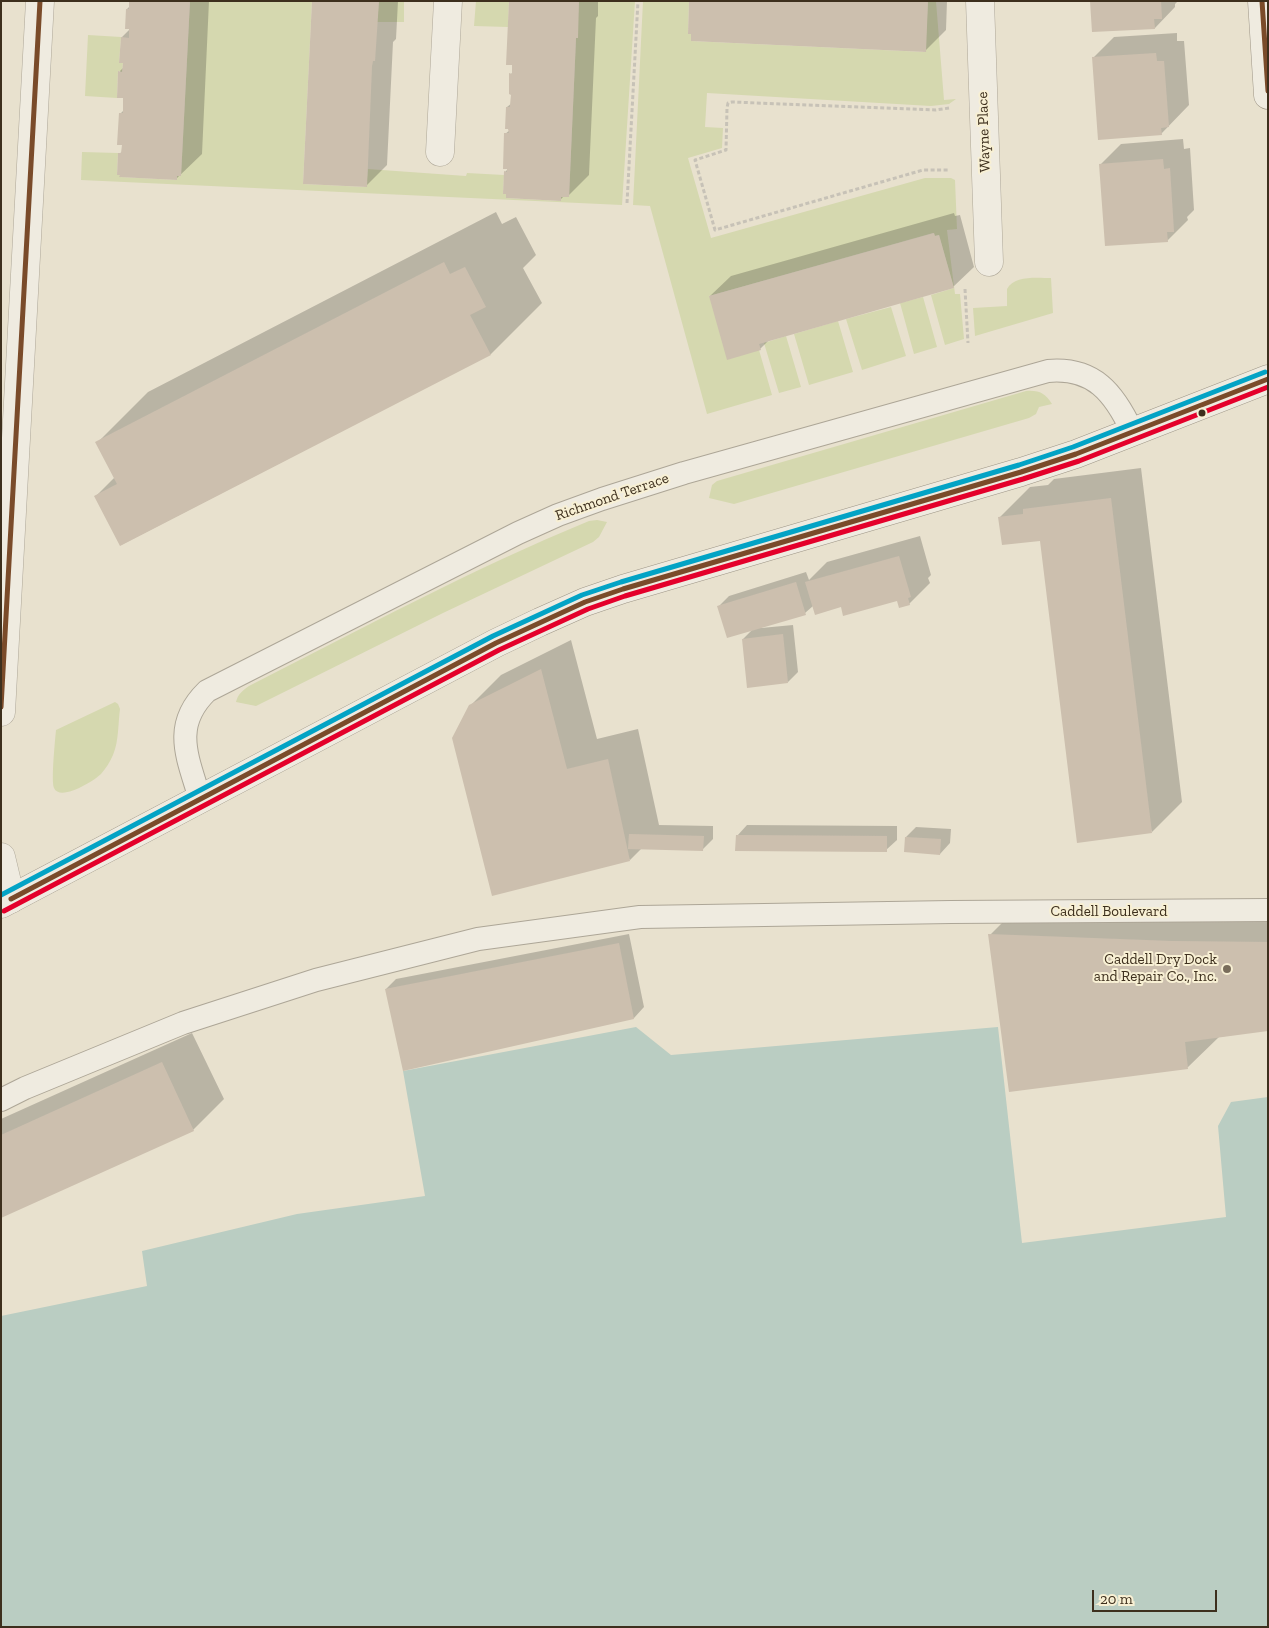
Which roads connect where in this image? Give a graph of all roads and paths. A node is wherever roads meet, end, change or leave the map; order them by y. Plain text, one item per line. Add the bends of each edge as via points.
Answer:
1 (40, 1) edge
2 (448, 1) edge
3 (638, 1) edge
4 (980, 1) edge
5 (1262, 1) edge
6 (1268, 95) edge
7 (954, 105) dead end
8 (440, 152) dead end
9 (956, 171) dead end
10 (628, 203) dead end
11 (989, 262) dead end
12 (965, 286) dead end
13 (968, 344) dead end
14 (1268, 379) edge
15 (1132, 431) junction
16 (1, 712) edge
17 (200, 800) junction
18 (1, 857) edge
19 (6, 902) edge
20 (1268, 910) edge
21 (1, 1100) edge

1 - 16 main road
2 - 8 main road
3 - 10 path
4 - 11 main road, Wayne Place
5 - 6 main road
7 - 9 path via 936,110 732,102 727,108 726,150 694,160 715,230 923,170
12 - 13 path
14 - 15 main road
15 - 17 main road via 1021,472 585,602 496,644
15 - 17 lane, Richmond Terrace via 1117,402 1098,383 1075,371 1048,371 684,473 558,515 207,691 188,716 184,735
17 - 19 main road
18 - 19 main road
20 - 21 lane, Caddell Boulevard via 640,917 478,939 316,980 183,1023

